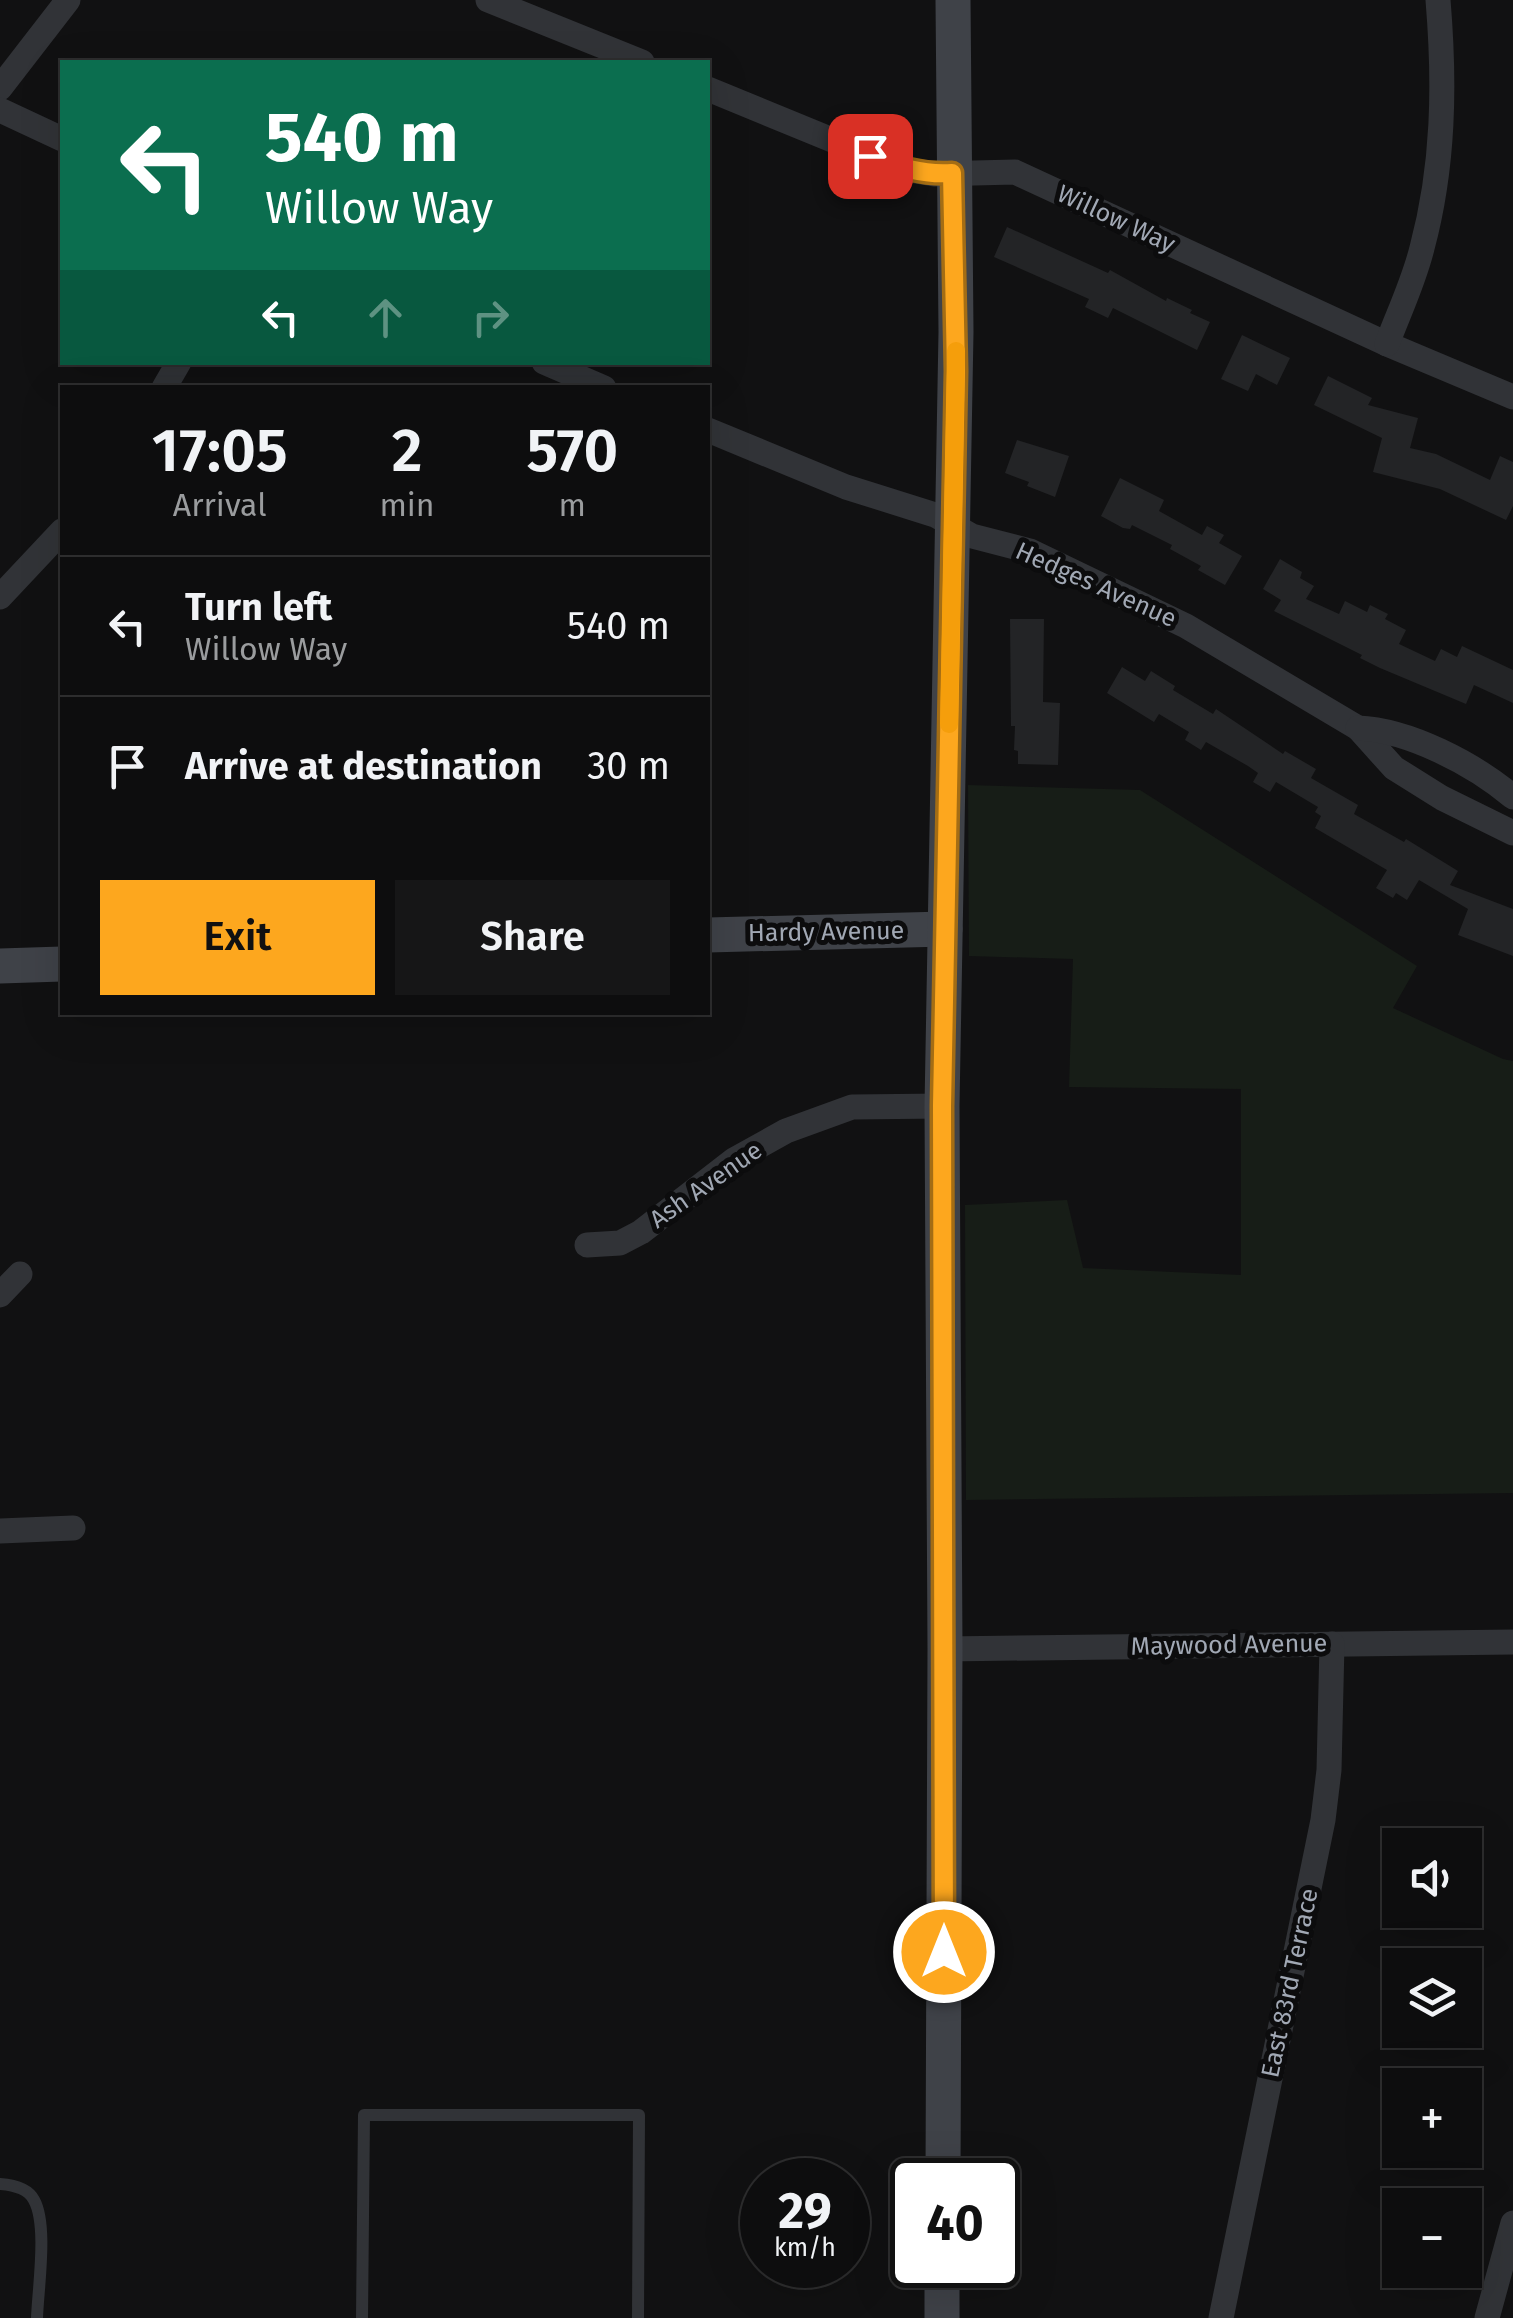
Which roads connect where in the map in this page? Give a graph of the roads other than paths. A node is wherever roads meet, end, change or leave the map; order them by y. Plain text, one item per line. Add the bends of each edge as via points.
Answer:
1 (68, 0) edge
2 (488, 0) edge
3 (953, 0) edge
4 (1438, 0) edge
5 (637, 60) edge
6 (0, 88) edge
7 (710, 90) edge
8 (0, 110) edge
9 (60, 138) edge
10 (952, 173) junction
11 (1387, 344) junction
12 (550, 365) edge
13 (597, 385) edge
14 (1513, 397) edge
15 (710, 431) edge
16 (954, 526) junction
17 (60, 533) edge
18 (0, 596) edge
19 (1358, 728) junction
20 (1513, 796) edge
21 (1513, 833) edge
22 (945, 930) junction
23 (710, 935) edge
24 (60, 964) edge
25 (0, 966) edge
26 (942, 1106) junction
27 (587, 1245) dead end
28 (20, 1274) dead end
29 (0, 1295) edge
30 (73, 1528) dead end
31 (0, 1531) edge
32 (1513, 1642) edge
33 (1332, 1644) junction
34 (945, 1649) junction
35 (943, 2158) edge
36 (0, 2184) edge
37 (1513, 2222) edge
38 (942, 2288) edge
39 (37, 2318) edge
40 (362, 2318) edge
41 (638, 2318) edge
42 (942, 2318) edge
43 (1221, 2318) edge
44 (1486, 2318) edge

1 - 6 street
2 - 5 street
3 - 10 street
4 - 11 street via 1441,149 1422,250
7 - 10 street, Willow Way via 902,169
8 - 9 street
10 - 11 street, Willow Way via 1015,172
10 - 16 street
11 - 14 street, Willow Way
12 - 13 street
15 - 16 street, Hedges Avenue
16 - 19 street, Hedges Avenue via 1030,550 1186,626
16 - 22 street
17 - 18 street
19 - 20 street via 1410,737
19 - 21 street via 1394,768
22 - 23 street, Hardy Avenue
22 - 26 street
24 - 25 street
26 - 27 street, Ash Avenue via 852,1107 786,1130 734,1160 641,1232 620,1243
26 - 34 street
28 - 29 street
30 - 31 street
32 - 33 street, Maywood Avenue
33 - 34 street, Maywood Avenue
33 - 43 street, East 83rd Terrace via 1324,1820
34 - 35 street
36 - 39 lane via 33,2197 40,2218
37 - 44 street
38 - 42 street
40 - 41 lane via 364,2115 639,2114

